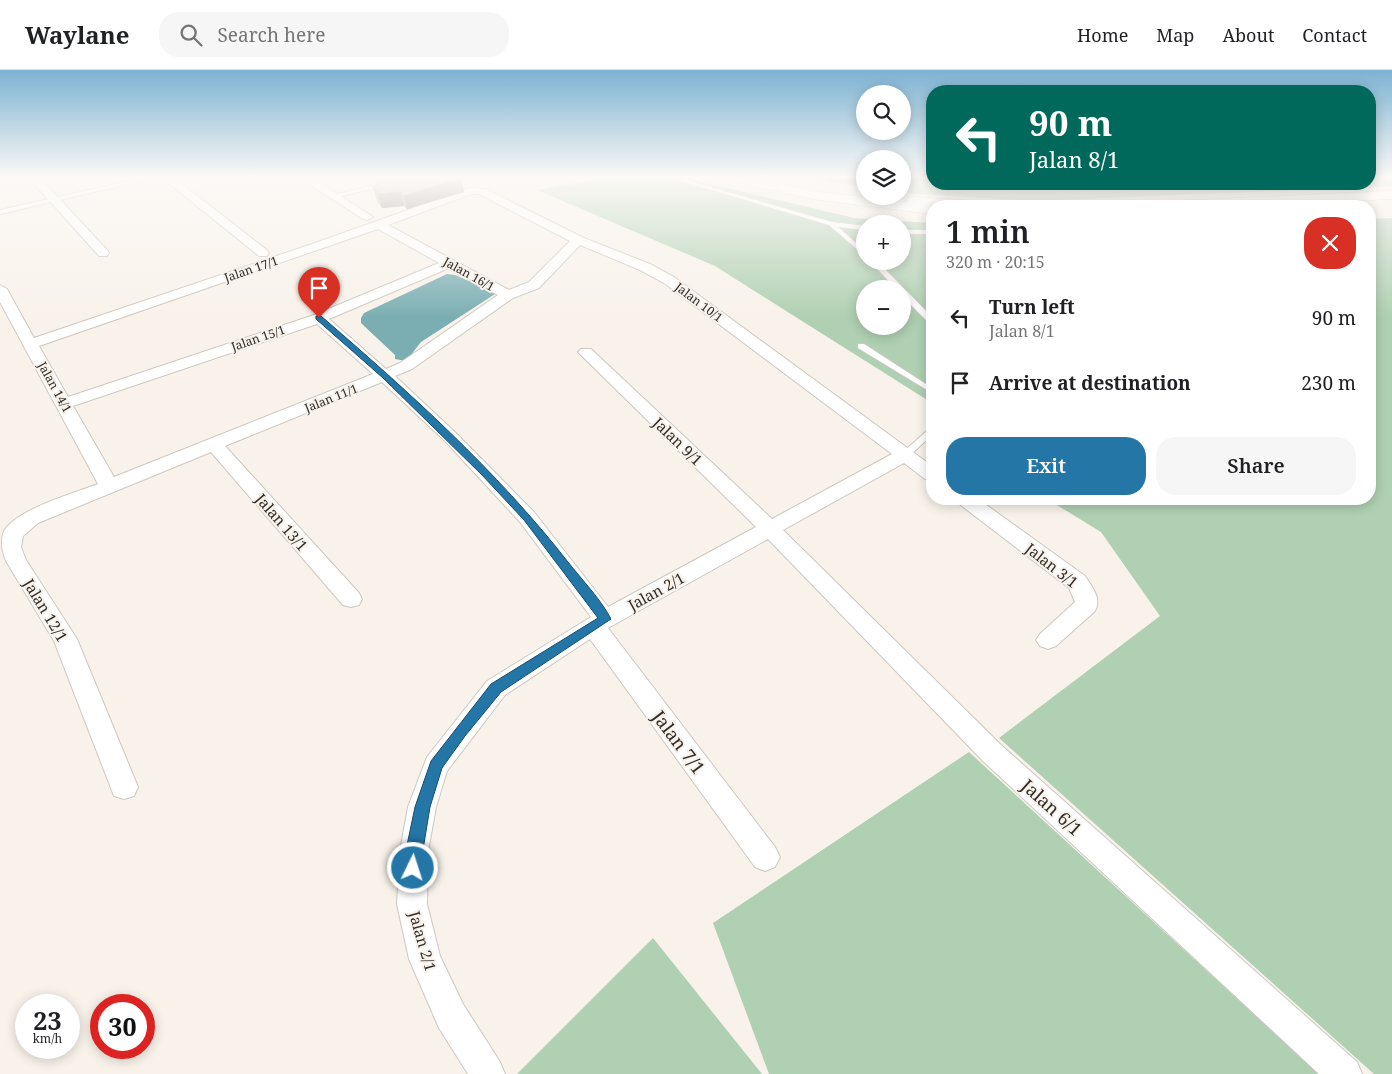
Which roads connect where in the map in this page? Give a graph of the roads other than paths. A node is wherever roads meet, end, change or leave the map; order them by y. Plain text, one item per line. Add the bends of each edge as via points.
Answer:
1 (76, 224) edge
2 (226, 224) edge
3 (365, 224) edge
4 (378, 224) edge
5 (546, 224) edge
6 (831, 224) joint
7 (856, 227) edge
8 (911, 232) edge
9 (926, 232) edge
10 (856, 238) edge
11 (580, 241) junction
12 (850, 241) junction
13 (856, 246) edge
14 (103, 253) dead end
15 (263, 253) dead end
16 (449, 263) junction
17 (882, 270) edge
18 (891, 280) edge
19 (0, 289) edge
20 (508, 295) junction
21 (911, 300) edge
22 (926, 315) edge
23 (319, 318) junction
24 (31, 344) junction
25 (861, 346) dead end
26 (586, 352) dead end
27 (386, 376) junction
28 (926, 387) edge
29 (64, 404) junction
30 (926, 436) edge
31 (214, 444) junction
32 (905, 455) junction
33 (926, 471) edge
34 (109, 486) junction
35 (972, 505) edge
36 (770, 529) junction
37 (351, 599) dead end
38 (599, 622) junction
39 (1048, 640) dead end
40 (124, 788) dead end
41 (765, 857) dead end
42 (488, 1074) edge
43 (1345, 1074) edge

1 - 14 street
2 - 15 street
3 - 24 street, Jalan 17/1
4 - 16 street, Jalan 16/1
5 - 11 street, Jalan 10/1
6 - 7 lane
6 - 12 lane
8 - 9 lane
10 - 12 lane
11 - 20 street, Jalan 11/1 via 573,244 534,285
11 - 32 street, Jalan 10/1 via 669,280
12 - 13 lane
16 - 20 street, Jalan 16/1
16 - 23 street, Jalan 15/1
17 - 18 lane
19 - 24 street, Jalan 14/1
20 - 27 street, Jalan 11/1 via 406,366
21 - 22 lane
23 - 27 street, Jalan 7/1
23 - 29 street, Jalan 15/1
24 - 29 street, Jalan 14/1
25 - 28 lane
26 - 36 street, Jalan 9/1
27 - 31 street, Jalan 11/1
27 - 38 street, Jalan 7/1 via 528,518
29 - 34 street, Jalan 14/1
30 - 32 lane
31 - 34 street, Jalan 11/1
31 - 37 street, Jalan 13/1
32 - 33 street
32 - 36 street, Jalan 2/1
34 - 40 street, Jalan 12/1 via 31,518 13,533 11,547 16,561 65,639
35 - 39 street, Jalan 3/1 via 1077,582 1085,594 1087,605
36 - 38 street, Jalan 2/1
36 - 43 street, Jalan 6/1 via 992,753
38 - 41 street, Jalan 7/1
38 - 42 street, Jalan 2/1 via 496,688 436,765 422,807 414,850 412,904 425,959 451,1016

